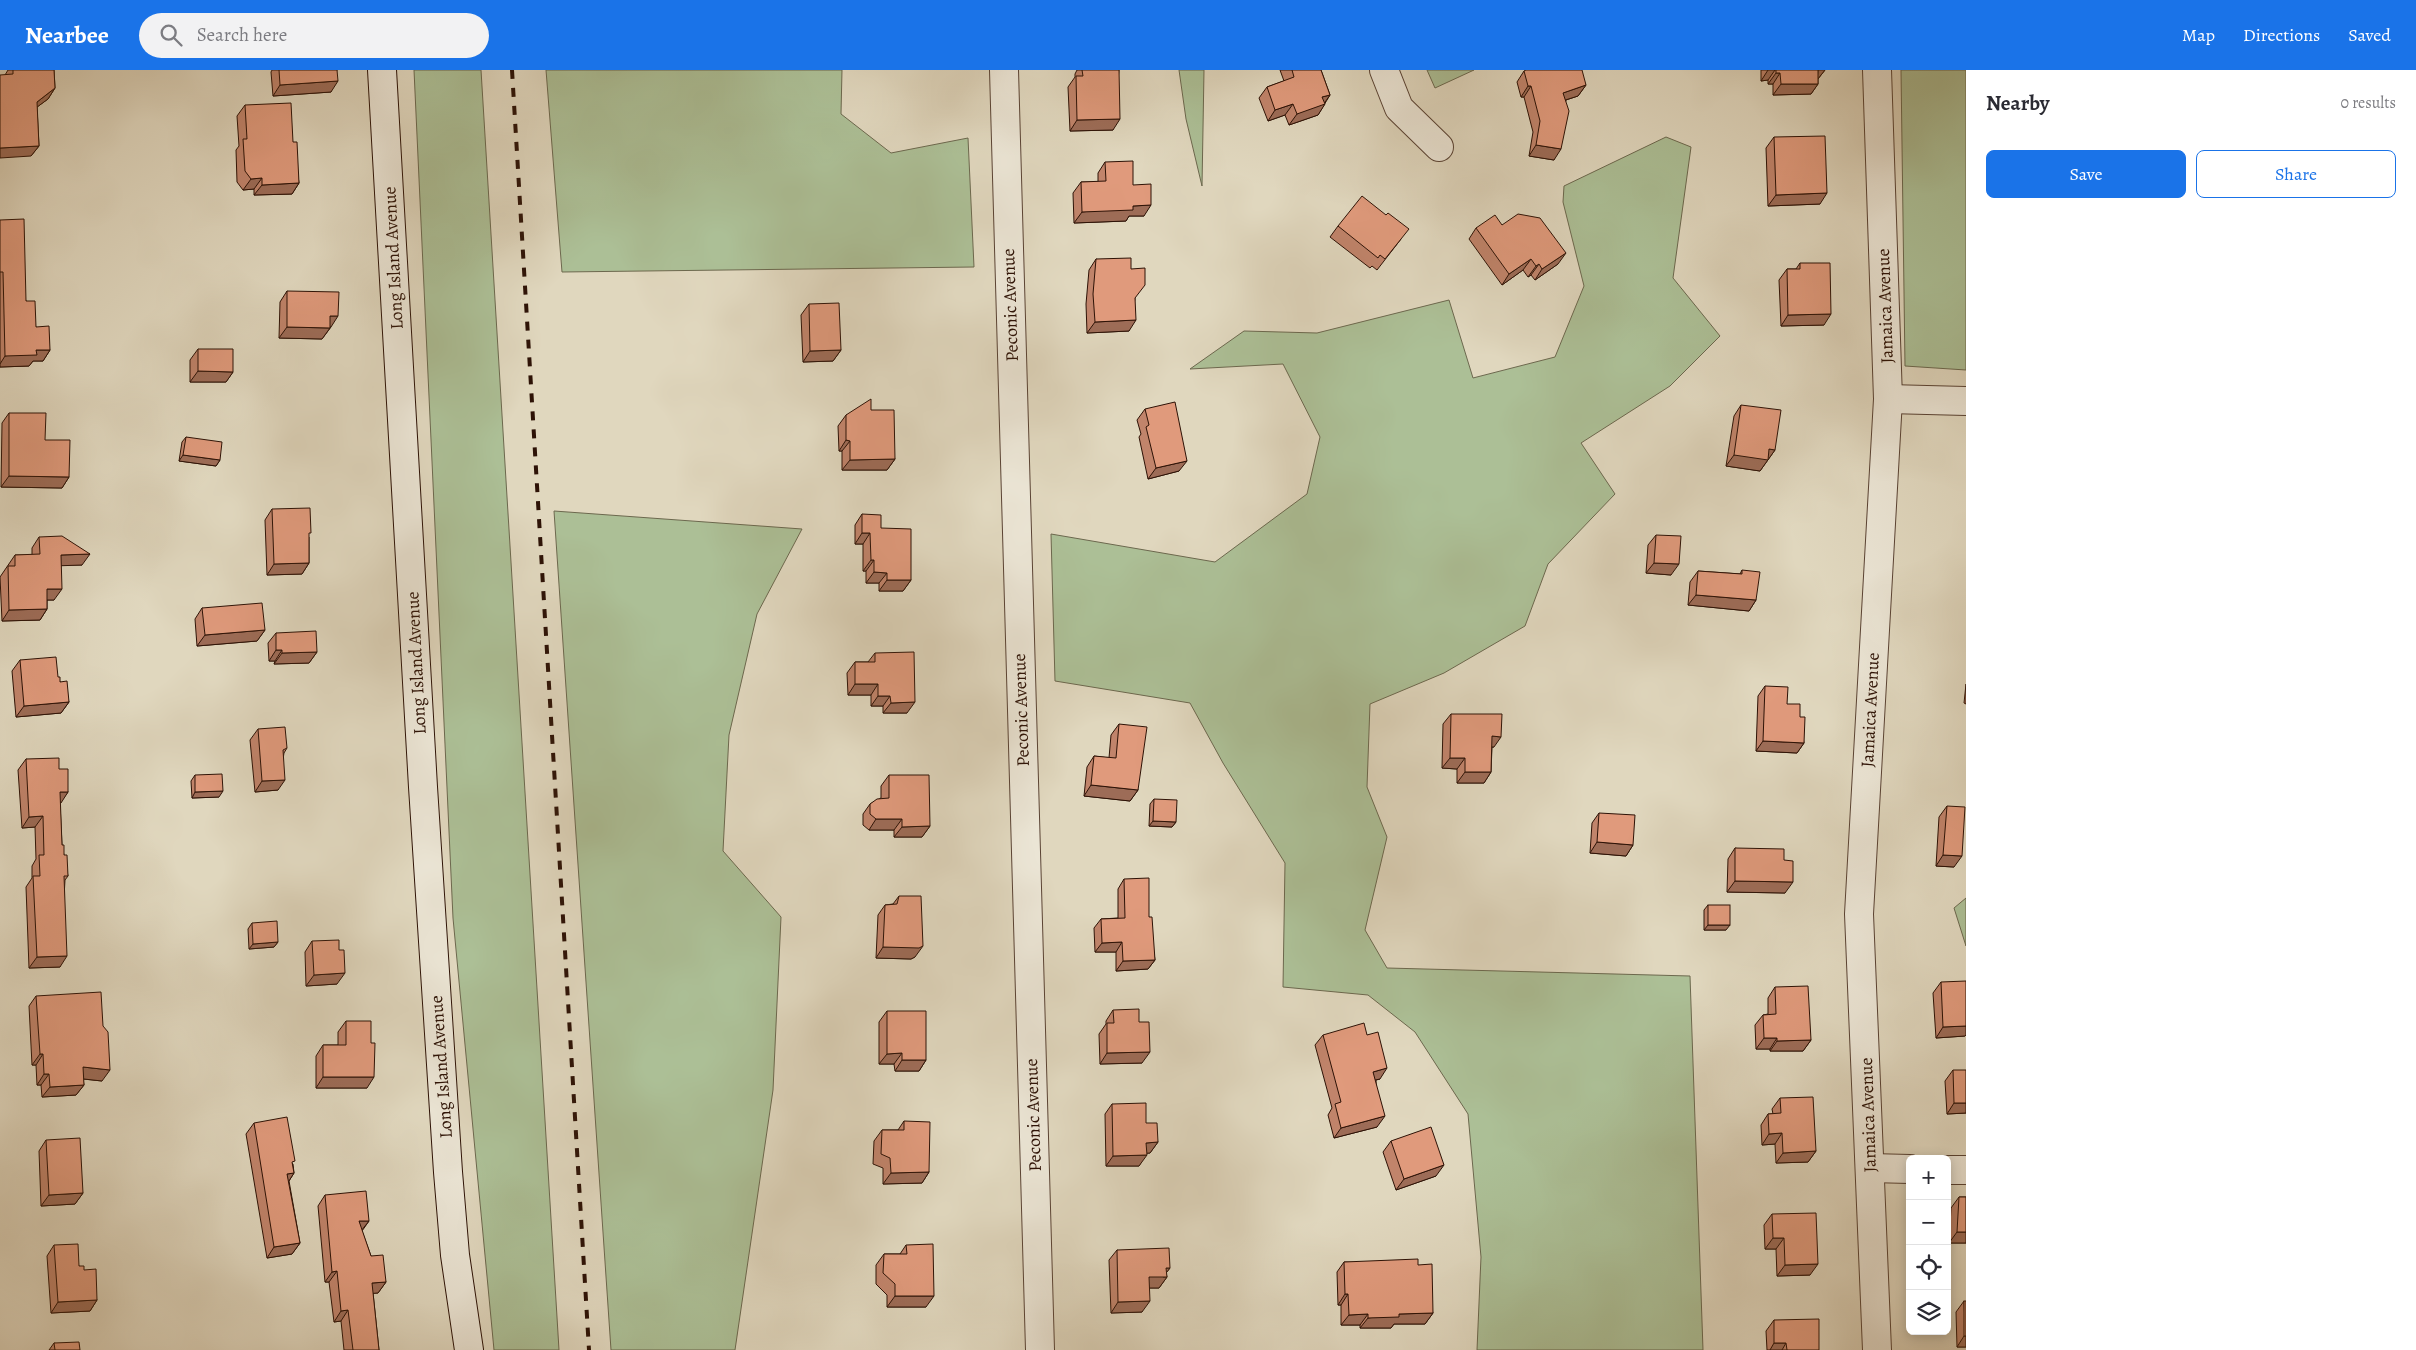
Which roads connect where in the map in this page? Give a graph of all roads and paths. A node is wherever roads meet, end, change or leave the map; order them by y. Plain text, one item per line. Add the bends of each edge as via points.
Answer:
1 (382, 70) edge
2 (1004, 70) edge
3 (1384, 70) edge
4 (1877, 70) edge
5 (1439, 147) dead end
6 (1888, 399) junction
7 (1966, 400) edge
8 (1870, 1168) junction
9 (1906, 1169) edge
10 (1951, 1170) edge
11 (1966, 1170) edge
12 (455, 1255) junction
13 (454, 1350) edge
14 (469, 1350) edge
15 (1040, 1350) edge
16 (1877, 1350) edge

1 - 12 street, Long Island Avenue via 423,787
2 - 15 street, Peconic Avenue
3 - 5 street via 1399,108
4 - 6 street, Jamaica Avenue
6 - 7 street
6 - 8 street, Jamaica Avenue via 1859,914
8 - 9 street
8 - 16 street, Jamaica Avenue
10 - 11 street
12 - 13 street, Long Island Avenue
12 - 14 street, Long Island Avenue

